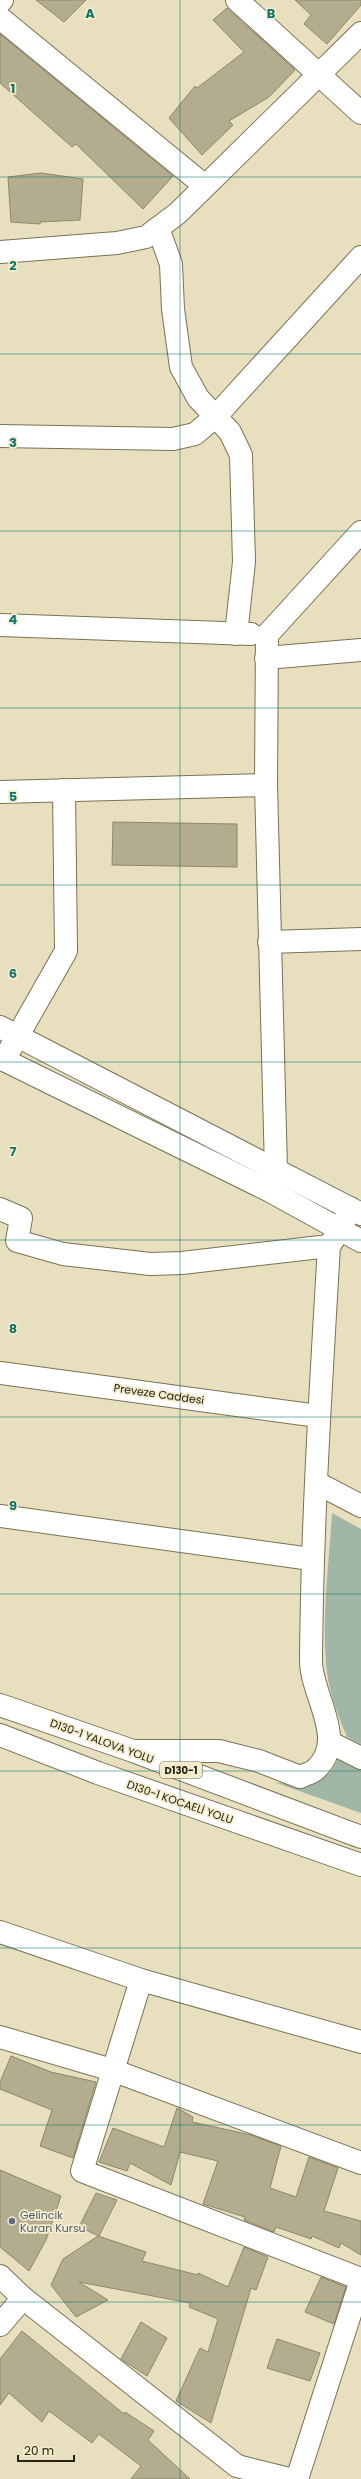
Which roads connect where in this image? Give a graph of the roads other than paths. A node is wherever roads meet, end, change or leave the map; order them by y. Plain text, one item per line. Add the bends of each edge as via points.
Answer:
1 (2, 0) edge
2 (237, 0) edge
3 (0, 2) edge
4 (0, 18) edge
5 (361, 33) edge
6 (318, 75) junction
7 (361, 113) edge
8 (205, 186) junction
9 (158, 228) junction
10 (0, 252) edge
11 (361, 257) edge
12 (216, 416) junction
13 (0, 436) edge
14 (361, 532) edge
15 (0, 624) edge
16 (236, 634) junction
17 (266, 635) junction
18 (361, 650) edge
19 (266, 658) junction
20 (266, 786) junction
21 (64, 790) junction
22 (0, 792) edge
23 (361, 939) edge
24 (269, 942) junction
25 (9, 1032) edge
26 (2, 1059) edge
27 (276, 1170) junction
28 (270, 1191) junction
29 (0, 1209) edge
30 (356, 1211) edge
31 (335, 1238) junction
32 (361, 1240) edge
33 (0, 1372) edge
34 (318, 1416) junction
35 (317, 1483) junction
36 (361, 1506) edge
37 (0, 1516) edge
38 (311, 1559) junction
39 (0, 1705) edge
40 (0, 1736) edge
41 (329, 1742) junction
42 (133, 1751) junction
43 (361, 1758) edge
44 (361, 1837) edge
45 (361, 1865) edge
46 (0, 1932) edge
47 (141, 1980) junction
48 (0, 2037) edge
49 (361, 2042) edge
50 (112, 2070) junction
51 (361, 2163) edge
52 (0, 2276) edge
53 (361, 2279) edge
54 (23, 2298) junction
55 (0, 2325) edge
56 (234, 2472) edge
57 (289, 2479) edge
58 (297, 2479) edge

1 - 3 main road
2 - 6 main road
4 - 8 main road
5 - 6 main road
6 - 7 main road
6 - 8 main road
8 - 9 main road via 178,213
9 - 10 main road via 146,238 117,243
9 - 12 main road via 171,264 173,309 181,367 198,398
11 - 12 main road
12 - 13 main road via 195,434 174,438
12 - 16 main road via 230,432 241,455 244,562
14 - 17 main road
15 - 16 main road
16 - 17 main road
17 - 19 main road
18 - 19 main road
19 - 20 main road
20 - 21 main road
20 - 24 main road
21 - 22 main road
21 - 25 main road via 66,951
23 - 24 main road
24 - 27 main road
25 - 26 main road
25 - 27 main road
26 - 28 main road
27 - 28 main road
27 - 30 main road
28 - 31 main road
29 - 31 main road via 21,1218 17,1241 64,1254 150,1264 182,1263
30 - 31 main road
31 - 32 main road
31 - 34 main road
33 - 34 main road, Preveze Caddesi
34 - 35 main road
35 - 36 main road
35 - 38 main road
37 - 38 main road
38 - 41 main road via 311,1672 330,1730
39 - 42 main road, D130-1 YALOVA YOLU / D130-1
40 - 45 main road, D130-1 KOCAELİ YOLU / D130-1
41 - 42 main road via 328,1753 316,1770 300,1776 259,1761 219,1751
41 - 43 main road
42 - 44 main road, D130-1 YALOVA YOLU / D130-1
46 - 47 main road
47 - 49 main road
47 - 50 main road
48 - 50 main road
50 - 51 main road
50 - 53 main road via 82,2171
52 - 54 main road
53 - 58 main road
54 - 55 main road
54 - 56 main road
56 - 57 main road

